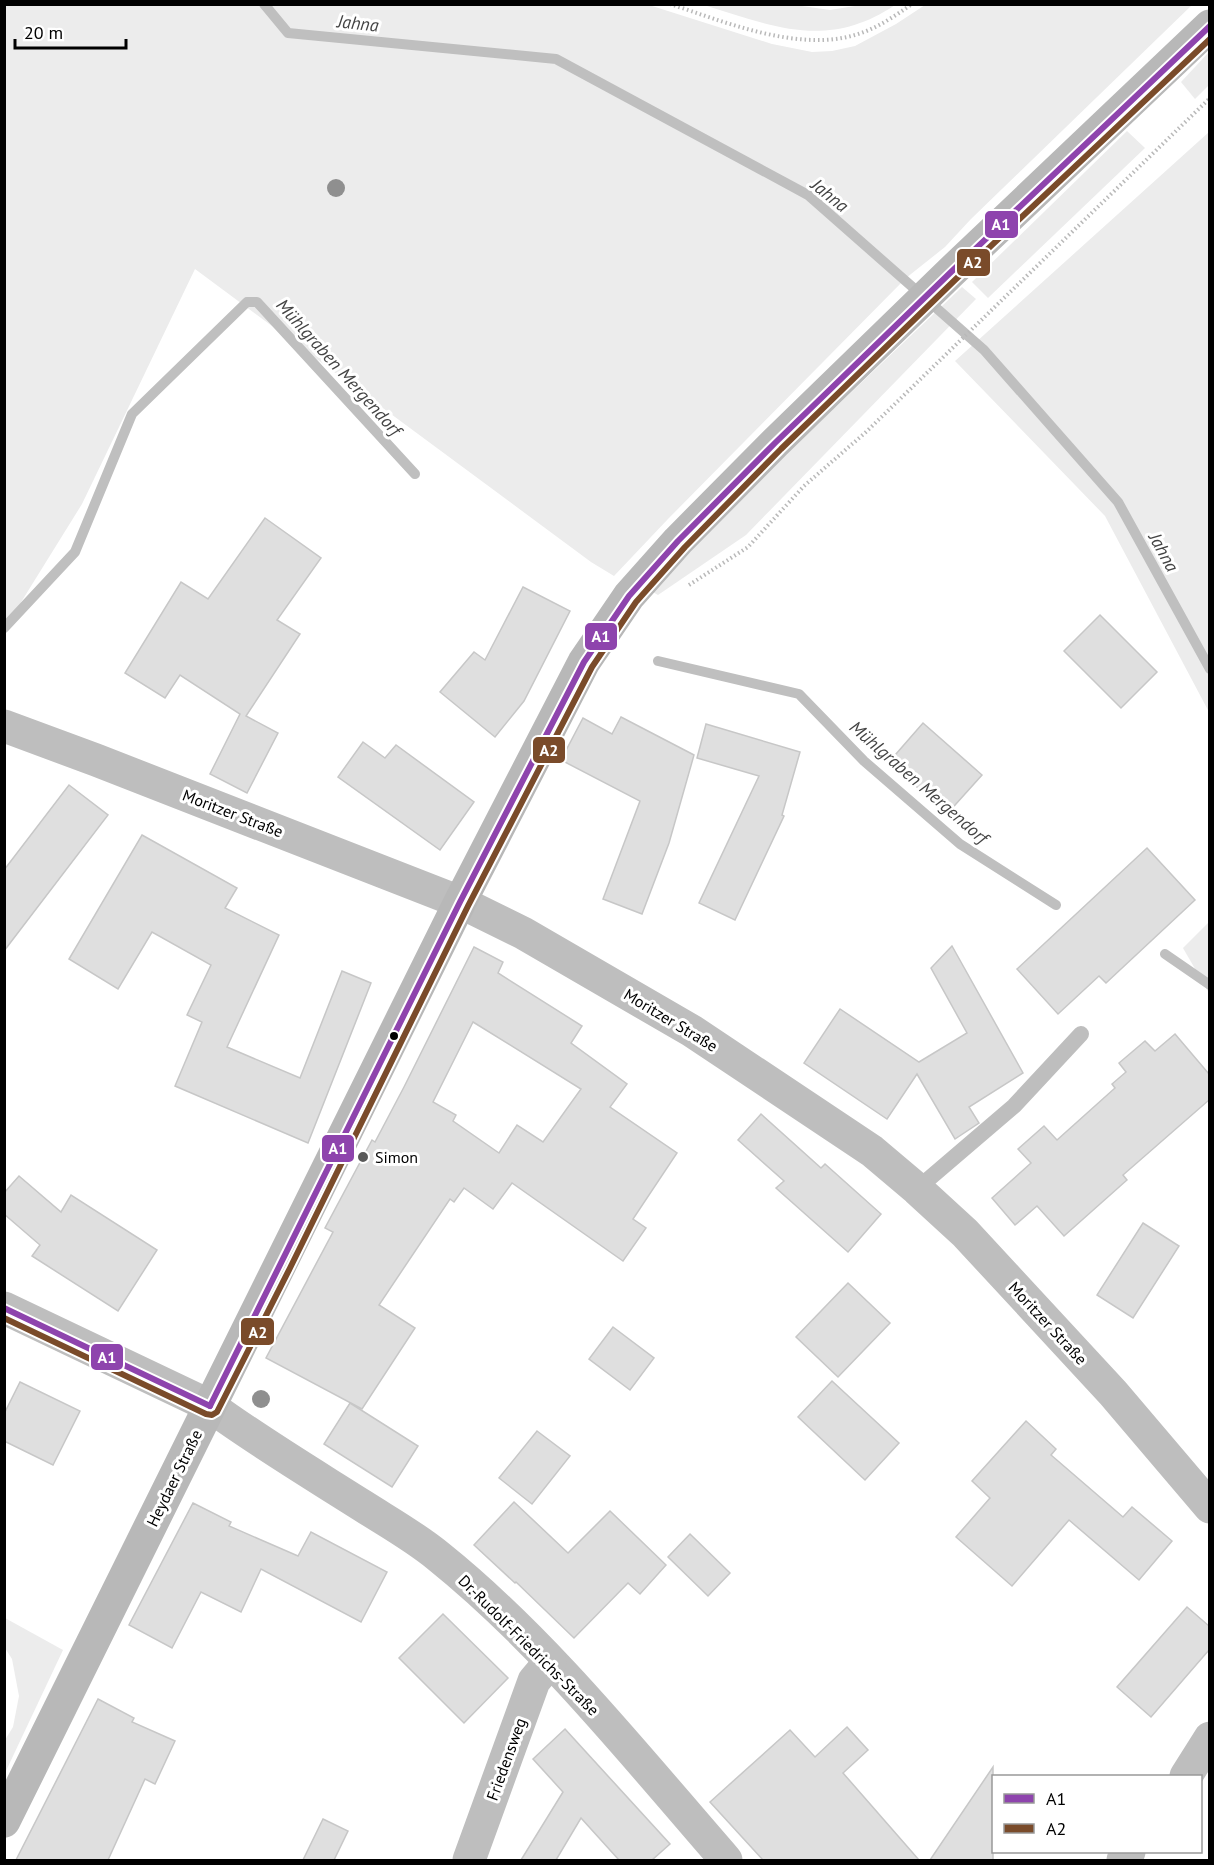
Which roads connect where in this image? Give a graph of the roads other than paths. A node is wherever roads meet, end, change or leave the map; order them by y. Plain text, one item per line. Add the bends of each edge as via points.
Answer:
1 (1209, 26) edge
2 (4, 726) edge
3 (460, 902) junction
4 (1081, 1034) dead end
5 (917, 1189) junction
6 (4, 1308) edge
7 (210, 1406) junction
8 (1209, 1507) edge
9 (550, 1662) junction
10 (1209, 1738) edge
11 (1187, 1775) edge
12 (4, 1821) edge
13 (469, 1860) edge
14 (726, 1860) edge

1 - 3 main road, Heydaer Straße via 767,451 629,596 584,662
2 - 3 street, Moritzer Straße
3 - 5 street, Moritzer Straße via 523,933 692,1031 872,1151
3 - 7 main road, Heydaer Straße
4 - 5 lane via 1014,1106
5 - 8 street, Moritzer Straße via 964,1233 1105,1384
6 - 7 street, Dr.-Rudolf-Friedrichs-Straße
7 - 9 street, Dr.-Rudolf-Friedrichs-Straße via 438,1556
7 - 12 main road, Heydaer Straße
9 - 13 street, Friedensweg via 534,1681
9 - 14 street, Dr.-Rudolf-Friedrichs-Straße
10 - 11 street

